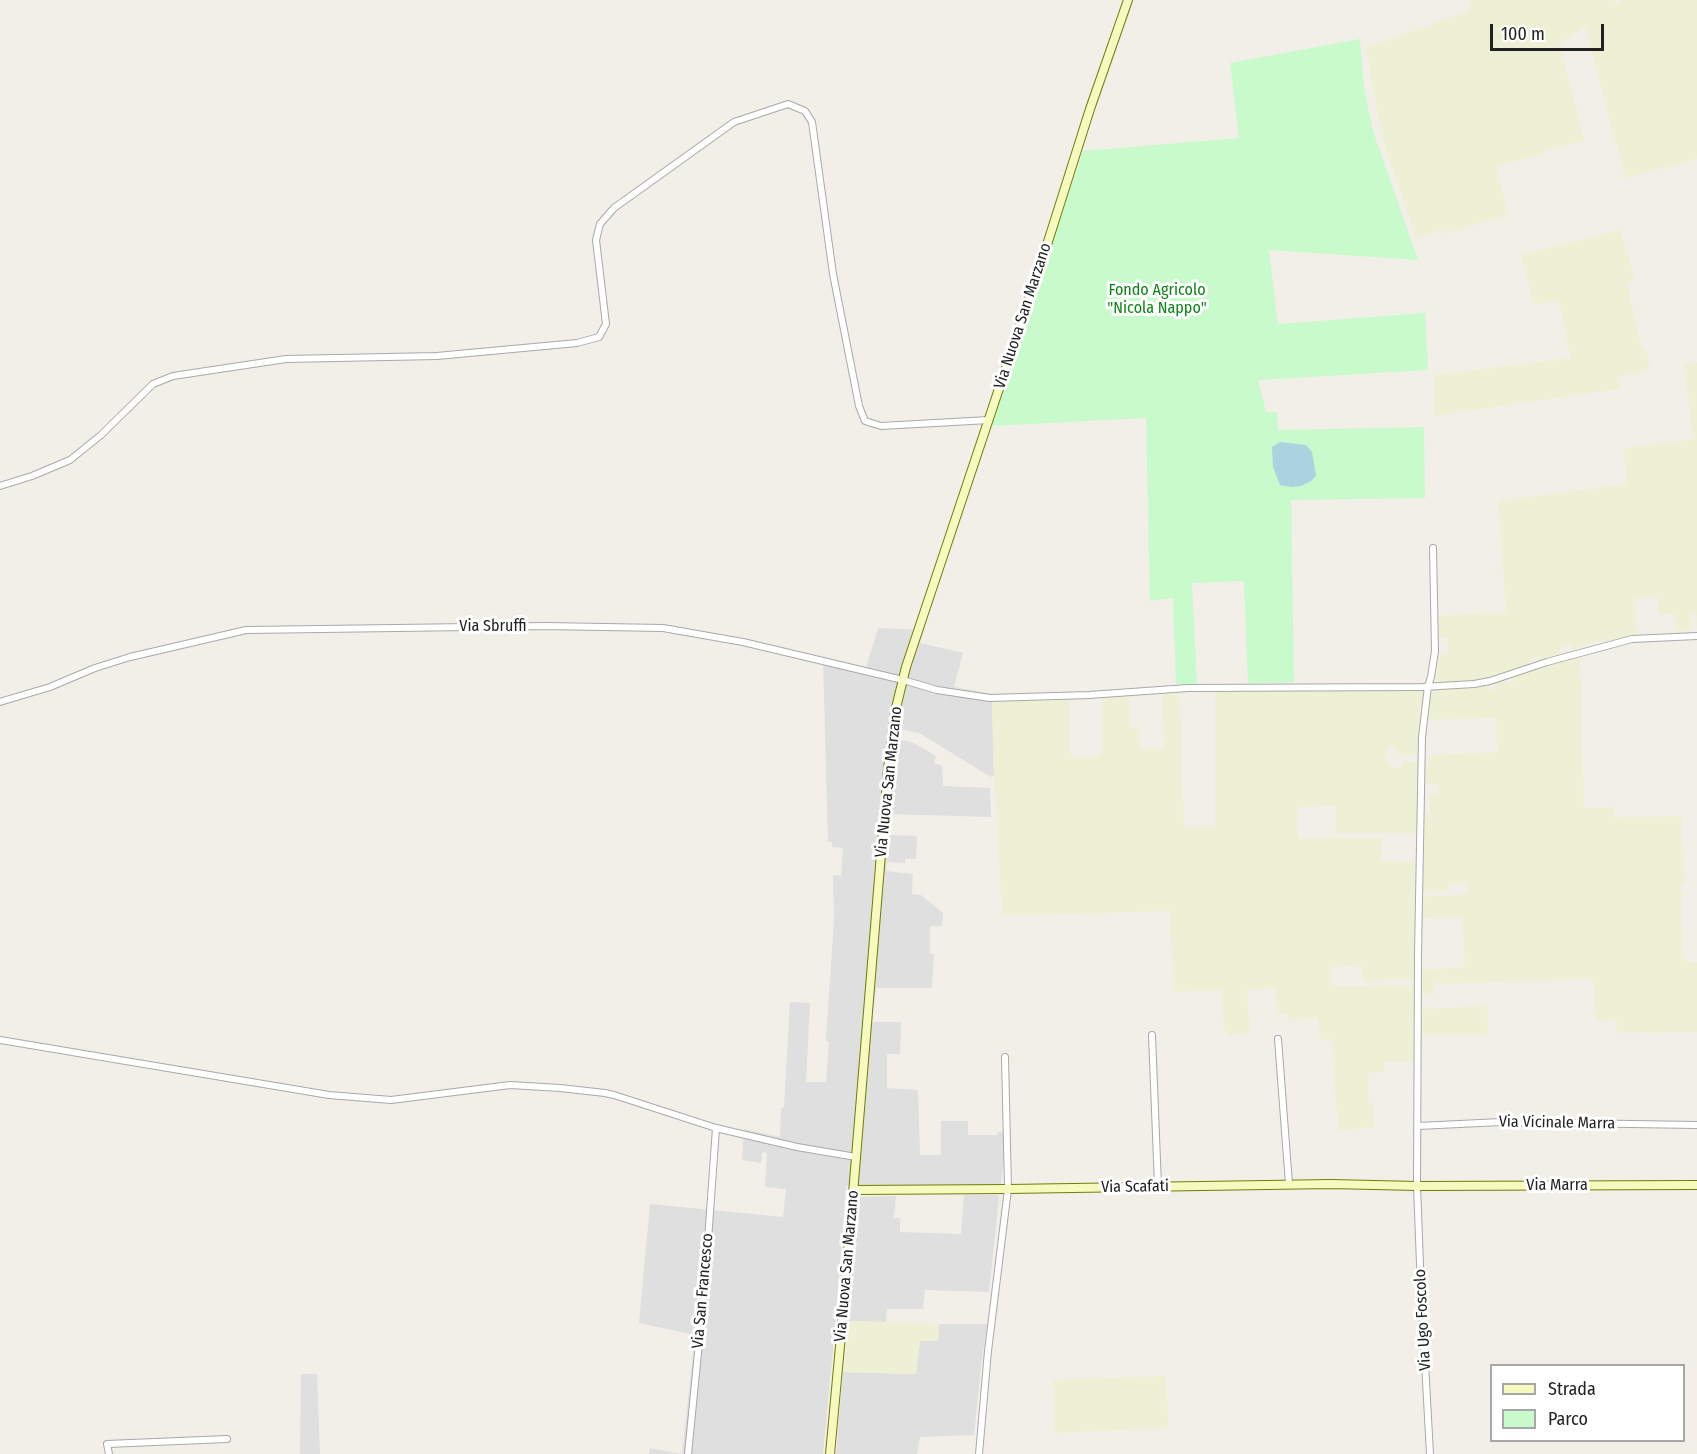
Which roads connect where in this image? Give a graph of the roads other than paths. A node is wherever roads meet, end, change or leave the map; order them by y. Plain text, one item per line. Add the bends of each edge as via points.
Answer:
1 (1128, 0) edge
2 (989, 420) junction
3 (0, 486) edge
4 (1433, 548) dead end
5 (1697, 636) edge
6 (903, 680) junction
7 (1428, 686) junction
8 (0, 702) edge
9 (1152, 1035) dead end
10 (1278, 1039) dead end
11 (0, 1040) edge
12 (1005, 1057) dead end
13 (1697, 1125) edge
14 (1418, 1126) junction
15 (716, 1128) junction
16 (856, 1157) junction
17 (1289, 1185) junction
18 (1697, 1185) edge
19 (1158, 1186) junction
20 (1417, 1186) junction
21 (1008, 1189) junction
22 (854, 1190) junction
23 (227, 1439) dead end
24 (109, 1454) edge
25 (688, 1454) edge
26 (830, 1454) edge
27 (979, 1454) edge
28 (1430, 1454) edge

1 - 2 street, Via Nuova San Marzano
2 - 3 street via 881,426 866,421 859,406 833,274 813,122 805,111 788,104 734,122 614,208 600,224 596,240 606,324 599,337 577,343 437,356 286,359 173,376 153,384 70,460
2 - 6 street, Via Nuova San Marzano
4 - 7 street, Via Ugo Foscolo via 1435,651
5 - 7 street, Via Sbruffi via 1632,639 1490,681
6 - 7 street, Via Sbruffi via 990,698 1188,688
6 - 8 street, Via Sbruffi via 743,642 663,628 246,630 130,657
6 - 16 street, Via Nuova San Marzano via 894,712 888,769
7 - 14 street, Via Ugo Foscolo via 1419,836
9 - 19 street
10 - 17 street
11 - 15 street via 329,1095 391,1100 510,1085 605,1093
12 - 21 street
13 - 14 street, Via Vicinale Marra via 1501,1122
14 - 20 street, Via Ugo Foscolo
15 - 16 street
15 - 25 street, Via San Francesco
16 - 22 street, Via Nuova San Marzano
17 - 19 street, Via Scafati
17 - 20 street, Via Scafati
18 - 20 street, Via Marra
19 - 21 street, Via Scafati
20 - 28 street, Via Ugo Foscolo
21 - 22 street, Via Scafati
21 - 27 street
22 - 26 street, Via Nuova San Marzano
23 - 24 street via 107,1444

